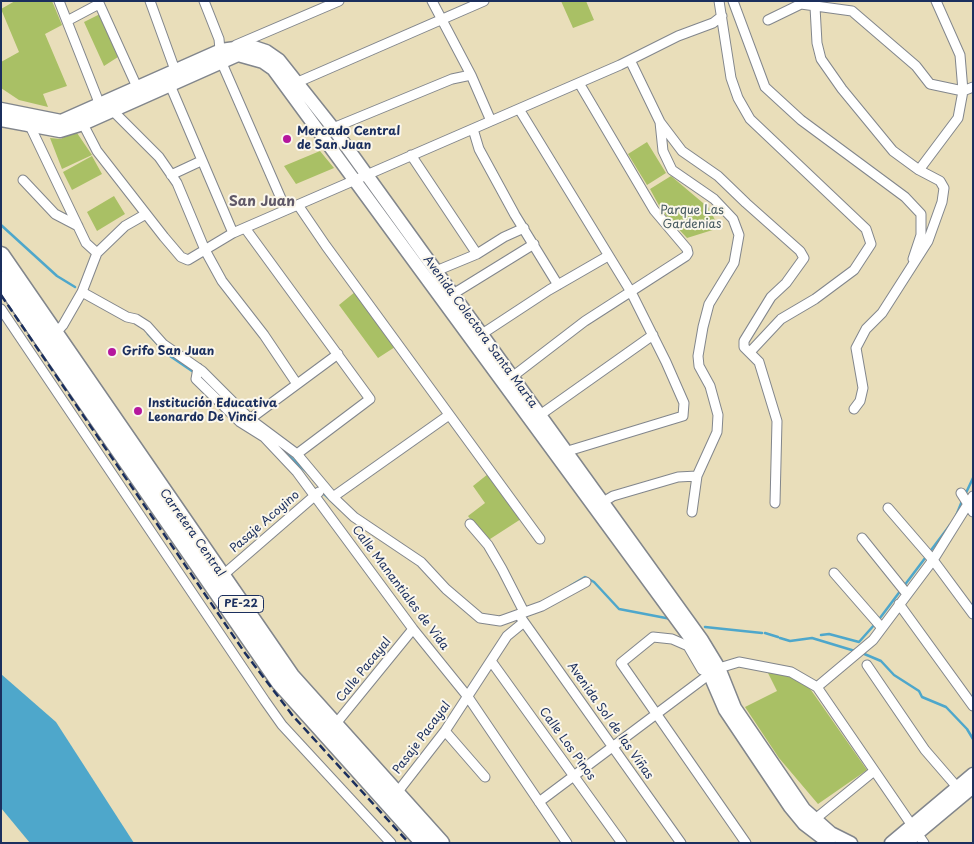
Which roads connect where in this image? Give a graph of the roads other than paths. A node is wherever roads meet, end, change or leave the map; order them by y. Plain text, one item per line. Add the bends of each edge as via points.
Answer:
1 (59, 1) edge
2 (150, 1) edge
3 (204, 1) edge
4 (340, 1) edge
5 (432, 1) edge
6 (484, 1) edge
7 (719, 1) edge
8 (733, 1) edge
9 (936, 1) edge
10 (99, 3) edge
11 (815, 7) junction
12 (722, 16) junction
13 (768, 20) dead end
14 (67, 21) junction
15 (443, 21) junction
16 (224, 53) junction
17 (630, 60) junction
18 (175, 70) junction
19 (470, 74) junction
20 (298, 82) junction
21 (579, 82) junction
22 (170, 85) junction
23 (973, 87) edge
24 (137, 88) junction
25 (963, 91) junction
26 (106, 108) junction
27 (519, 109) junction
28 (2, 111) edge
29 (491, 121) junction
30 (660, 122) junction
31 (83, 124) junction
32 (30, 126) junction
33 (332, 128) junction
34 (473, 129) junction
35 (411, 155) junction
36 (202, 161) junction
37 (918, 170) junction
38 (365, 174) junction
39 (171, 175) junction
40 (23, 180) dead end
41 (353, 180) junction
42 (298, 205) junction
43 (286, 210) junction
44 (146, 214) junction
45 (78, 226) junction
46 (245, 228) junction
47 (524, 228) junction
48 (233, 232) junction
49 (534, 244) junction
50 (204, 250) junction
51 (97, 253) junction
52 (477, 254) junction
53 (1, 255) edge
54 (608, 256) junction
55 (909, 269) junction
56 (436, 271) junction
57 (1, 279) edge
58 (558, 285) junction
59 (82, 292) junction
60 (631, 292) junction
61 (453, 294) junction
62 (1, 309) edge
63 (482, 334) junction
64 (653, 335) junction
65 (50, 338) junction
66 (751, 351) junction
67 (338, 354) junction
68 (198, 368) junction
69 (512, 377) junction
70 (297, 384) junction
71 (854, 409) dead end
72 (93, 414) junction
73 (540, 414) junction
74 (449, 415) junction
75 (250, 419) junction
76 (78, 423) junction
77 (568, 451) junction
78 (297, 454) junction
79 (697, 476) junction
80 (143, 485) junction
81 (325, 487) junction
82 (961, 493) dead end
83 (128, 496) junction
84 (315, 496) junction
85 (973, 496) edge
86 (333, 497) junction
87 (603, 502) junction
88 (775, 503) dead end
89 (966, 504) junction
90 (888, 508) dead end
91 (692, 512) dead end
92 (973, 512) edge
93 (470, 524) dead end
94 (862, 538) dead end
95 (540, 539) dead end
96 (933, 560) junction
97 (834, 573) dead end
98 (222, 576) junction
99 (586, 582) dead end
100 (907, 594) junction
101 (899, 604) junction
102 (973, 614) edge
103 (522, 616) junction
104 (882, 628) junction
105 (413, 629) junction
106 (491, 660) junction
107 (867, 665) dead end
108 (712, 673) junction
109 (817, 687) junction
110 (969, 695) edge
111 (468, 697) junction
112 (973, 706) edge
113 (657, 714) junction
114 (334, 726) junction
115 (445, 731) junction
116 (614, 746) junction
117 (874, 771) junction
118 (973, 774) edge
119 (574, 776) junction
120 (485, 777) dead end
121 (956, 787) junction
122 (973, 787) edge
123 (396, 794) junction
124 (539, 802) junction
125 (814, 820) junction
126 (917, 834) edge
127 (391, 843) edge
128 (424, 843) edge
129 (441, 843) edge
130 (566, 843) edge
131 (622, 843) edge
132 (681, 843) edge
133 (746, 843) edge
134 (829, 843) edge
135 (851, 843) edge
136 (891, 843) edge
137 (906, 843) edge

1 - 14 street
2 - 18 street
3 - 16 street
4 - 16 street
5 - 15 street
6 - 15 street
7 - 12 street
8 - 55 street via 765,87 801,120 905,197 921,214 921,235
9 - 25 street via 960,55
10 - 14 street
10 - 24 street
11 - 13 street via 801,4
11 - 25 street via 852,11 916,66 930,84
11 - 37 street via 821,58 881,137
12 - 17 street
12 - 66 street via 731,78 750,119 866,229 871,244 854,270 781,319
14 - 26 street
15 - 19 street
15 - 20 street
16 - 18 street, Avenida Colectora Santa Marta
16 - 20 street, Avenida Colectora Santa Marta via 254,48 266,51 279,60
16 - 22 street, Avenida Colectora Santa Marta
16 - 41 street, Avenida Colectora Santa Marta via 248,56 273,69
16 - 43 street
17 - 21 street
17 - 30 street
18 - 24 street, Avenida Colectora Santa Marta
19 - 29 street
19 - 33 street
20 - 33 street, Avenida Colectora Santa Marta
21 - 27 street
21 - 60 street via 654,210 687,249 686,256
22 - 26 street, Avenida Colectora Santa Marta
22 - 36 street
23 - 25 street
24 - 26 street, Avenida Colectora Santa Marta
25 - 37 street via 958,118
26 - 28 street, Avenida Colectora Santa Marta via 61,121
26 - 31 street, Avenida Colectora Santa Marta
26 - 39 street via 159,156
27 - 29 street
27 - 54 street
28 - 32 street, Avenida Colectora Santa Marta
29 - 34 street
30 - 66 street via 682,151 718,176 800,250 804,258 771,297 744,341 744,347
30 - 79 street via 663,151 672,170 714,199 733,219 740,236 737,255 709,304 703,328 699,366 710,386 718,415 717,432
31 - 32 street, Avenida Colectora Santa Marta via 60,131
31 - 44 street via 97,151
32 - 45 street
33 - 38 street, Avenida Colectora Santa Marta
34 - 35 street
34 - 47 street via 479,149
35 - 38 street
35 - 52 street
36 - 39 street
36 - 48 street
37 - 55 street via 940,181 944,188 928,242
38 - 41 street
38 - 56 street, Avenida Colectora Santa Marta
39 - 50 street
40 - 45 street via 54,214
41 - 42 street
41 - 108 street, Avenida Colectora Santa Marta via 668,607
42 - 43 street
42 - 74 street
43 - 46 street
44 - 50 street via 181,257 188,260
44 - 51 street via 125,226
45 - 51 street via 86,243
46 - 48 street
46 - 67 street
47 - 49 street
47 - 52 street
48 - 50 street
49 - 58 street
49 - 61 street
50 - 70 street via 222,281
51 - 59 street
52 - 56 street
53 - 65 highway, Carretera Central / PE-22
54 - 58 street
54 - 60 street
55 - 71 street via 856,348 863,388
56 - 61 street, Avenida Colectora Santa Marta
57 - 65 highway, Carretera Central / PE-22
58 - 63 street
59 - 65 street
59 - 68 street via 147,326 163,344
60 - 64 street
60 - 69 street via 585,321
61 - 63 street, Avenida Colectora Santa Marta
62 - 76 street
63 - 69 street, Avenida Colectora Santa Marta
64 - 73 street
64 - 77 street via 684,403 682,416
65 - 72 highway, Carretera Central / PE-22
65 - 98 highway, Carretera Central / PE-22
66 - 88 street via 759,362 777,421
67 - 70 street
67 - 78 street via 370,399
68 - 75 street
68 - 84 street, Calle Manantiales de Vida via 196,379 240,422 264,437
69 - 73 street, Avenida Colectora Santa Marta
70 - 75 street
72 - 76 street
72 - 80 highway, Carretera Central / PE-22
73 - 77 street, Avenida Colectora Santa Marta
74 - 86 street
74 - 95 street
75 - 78 street
76 - 83 street
77 - 87 street, Avenida Colectora Santa Marta
78 - 81 street
79 - 87 street via 678,478 613,496
79 - 91 street
80 - 83 street
80 - 128 highway, Carretera Central / PE-22 via 280,683
81 - 84 street, Pasaje Acoyino
81 - 86 street
82 - 89 street
83 - 127 street via 282,725
84 - 98 street, Pasaje Acoyino
84 - 105 street, Calle Manantiales de Vida
85 - 89 street
86 - 103 street via 373,531 421,562 446,590 480,618 500,621
87 - 108 street, Avenida Colectora Santa Marta via 702,640
89 - 92 street
89 - 96 street
90 - 96 street
93 - 103 street, Avenida Sol de las Viñas via 502,569
94 - 100 street
96 - 100 street
96 - 102 street
97 - 104 street
98 - 114 highway, Carretera Central / PE-22 via 291,676
99 - 103 street
100 - 101 street
101 - 104 street
101 - 110 street
103 - 106 street, Pasaje Pacayal
103 - 116 street, Avenida Sol de las Viñas
104 - 109 street via 873,640
105 - 111 street, Calle Manantiales de Vida
105 - 114 street, Calle Pacayal
106 - 111 street, Pasaje Pacayal
106 - 119 street, Calle Los Pinos
107 - 121 street via 925,750
108 - 109 street via 739,662 791,672
108 - 113 street
108 - 113 street via 688,646 672,639 654,637 622,661 622,666
108 - 125 street, Avenida Colectora Santa Marta
108 - 134 street, Avenida Colectora Santa Marta via 725,710 790,807 804,824
109 - 117 street
110 - 112 street
111 - 115 street, Pasaje Pacayal
111 - 124 street, Calle Manantiales de Vida
113 - 116 street
113 - 133 street
114 - 123 highway, Carretera Central / PE-22
115 - 120 street
115 - 123 street, Pasaje Pacayal
116 - 119 street
116 - 132 street, Avenida Sol de las Viñas
117 - 125 street
117 - 126 street
118 - 121 street
119 - 124 street
119 - 131 street, Calle Los Pinos
121 - 126 street
122 - 126 street
123 - 129 highway, Carretera Central / PE-22
124 - 130 street, Calle Manantiales de Vida
125 - 135 street, Avenida Colectora Santa Marta
126 - 136 street
126 - 137 street

